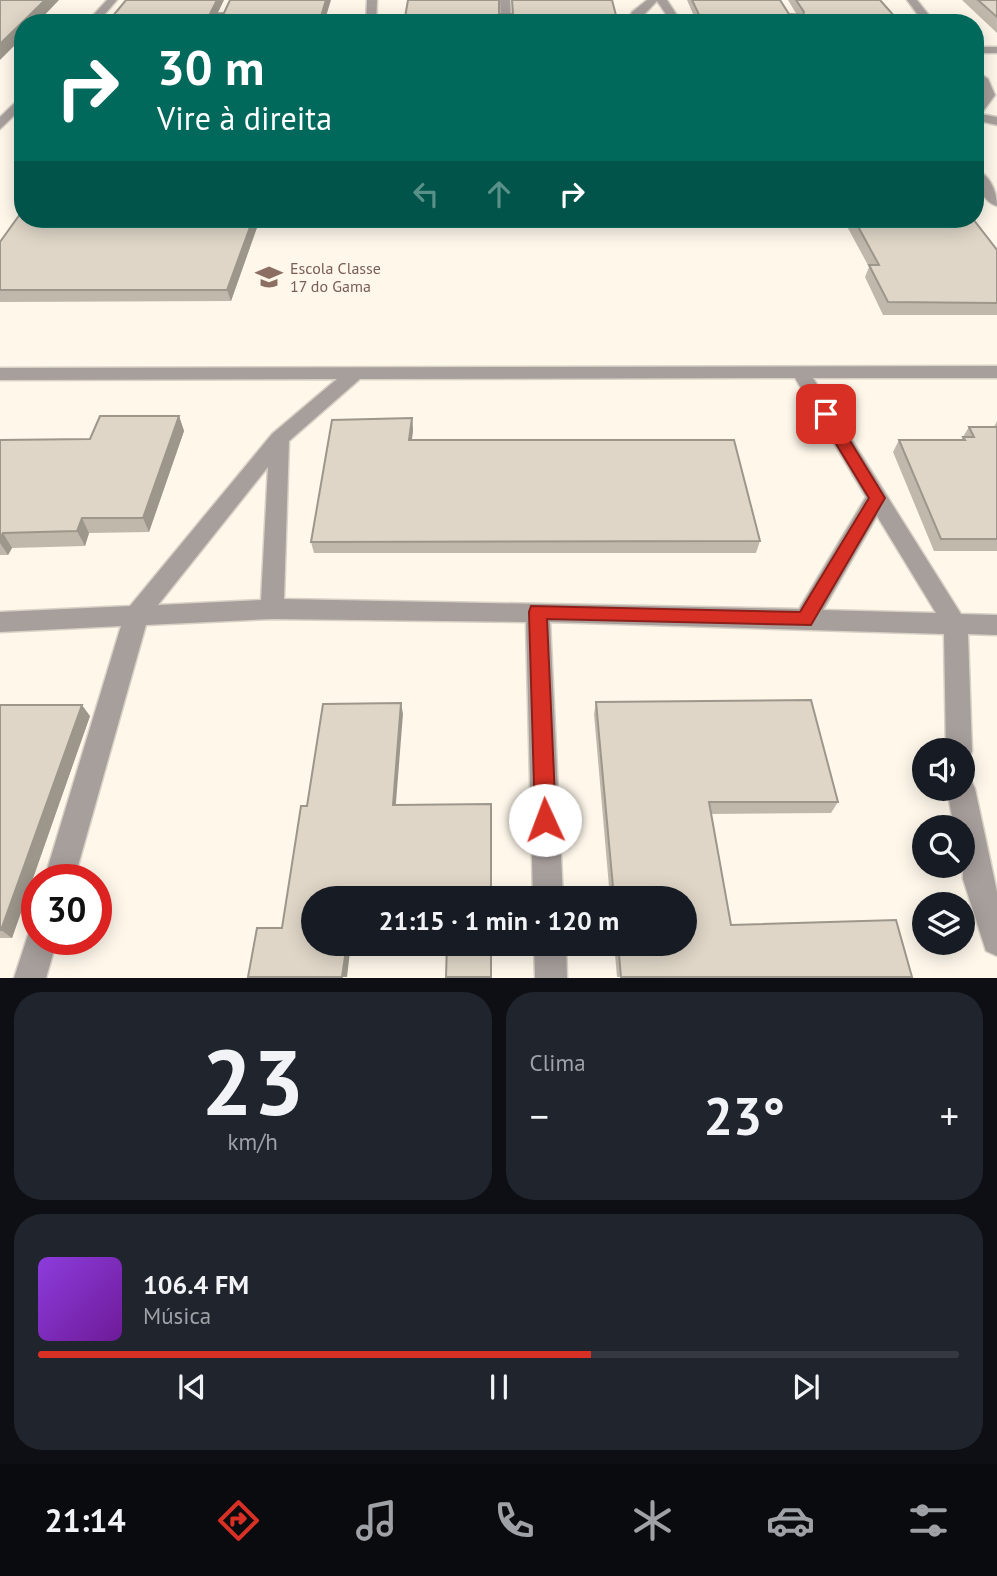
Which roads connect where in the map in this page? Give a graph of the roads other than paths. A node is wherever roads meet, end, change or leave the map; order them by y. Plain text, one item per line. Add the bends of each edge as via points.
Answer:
1 (112, 0) edge
2 (653, 0) edge
3 (912, 0) edge
4 (99, 14) edge
5 (636, 14) edge
6 (923, 14) edge
7 (984, 82) edge
8 (984, 102) edge
9 (14, 109) edge
10 (1, 123) edge
11 (984, 185) edge
12 (997, 202) edge
13 (800, 372) junction
14 (997, 372) edge
15 (0, 374) edge
16 (355, 374) junction
17 (279, 439) junction
18 (877, 498) junction
19 (272, 609) junction
20 (538, 612) junction
21 (137, 614) junction
22 (805, 620) junction
23 (0, 622) edge
24 (997, 625) edge
25 (956, 626) junction
26 (959, 738) edge
27 (963, 801) edge
28 (64, 864) edge
29 (548, 886) edge
30 (997, 940) edge
31 (37, 955) edge
32 (550, 956) edge
33 (30, 978) edge
34 (551, 978) edge

1 - 4 street
2 - 5 street
3 - 6 street
7 - 8 street via 989,95
9 - 10 street
11 - 12 street
13 - 14 street
13 - 16 street
13 - 18 street
15 - 16 street
16 - 17 street
17 - 19 street
17 - 21 street
18 - 22 street
18 - 25 street
19 - 20 street
19 - 21 street
20 - 22 street
20 - 29 street
21 - 23 street
21 - 28 street
22 - 25 street
24 - 25 street
25 - 26 street
27 - 30 street via 978,879
31 - 33 street
32 - 34 street

